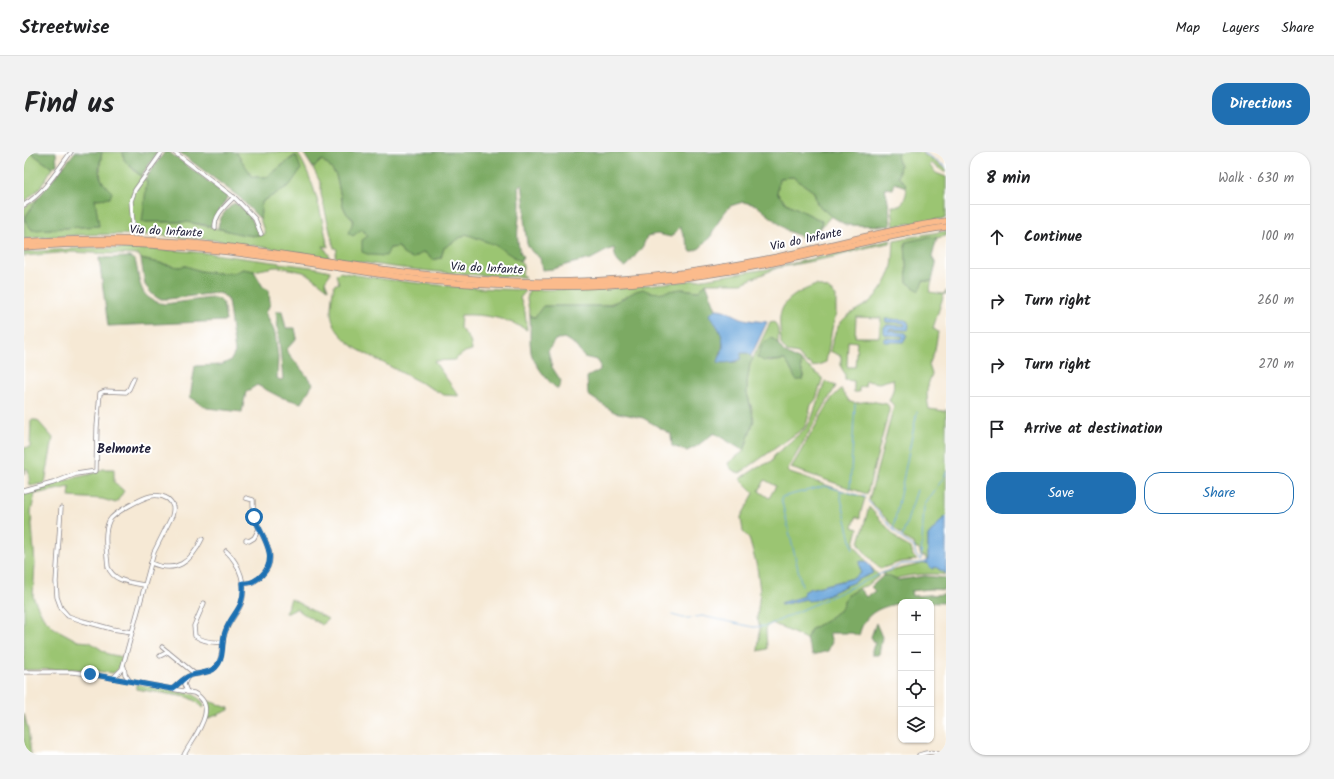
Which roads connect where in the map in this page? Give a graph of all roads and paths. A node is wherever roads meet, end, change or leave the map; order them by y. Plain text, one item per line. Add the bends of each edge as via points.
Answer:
1 (71, 152) edge
2 (162, 152) edge
3 (174, 152) edge
4 (234, 197) junction
5 (24, 205) edge
6 (946, 221) edge
7 (133, 225) dead end
8 (946, 227) edge
9 (215, 228) dead end
10 (261, 234) dead end
11 (875, 238) junction
12 (24, 242) edge
13 (24, 247) edge
14 (134, 378) dead end
15 (24, 491) edge
16 (246, 498) dead end
17 (61, 508) dead end
18 (259, 529) junction
19 (202, 539) dead end
20 (246, 540) dead end
21 (226, 551) dead end
22 (151, 563) junction
23 (243, 583) junction
24 (144, 585) junction
25 (204, 603) dead end
26 (132, 632) junction
27 (223, 642) junction
28 (162, 647) dead end
29 (168, 652) junction
30 (160, 656) dead end
31 (124, 662) junction
32 (24, 672) edge
33 (195, 674) junction
34 (188, 676) junction
35 (114, 677) junction
36 (129, 680) junction
37 (172, 689) junction
38 (187, 692) junction
39 (184, 755) edge
40 (920, 755) edge
41 (941, 755) edge

1 - 5 street via 36,197
2 - 7 street via 135,190 131,200
3 - 4 street
4 - 9 street via 220,212
4 - 10 street via 255,219
6 - 11 highway, Via do Infante via 911,227
8 - 11 highway, Via do Infante
11 - 12 highway, Via do Infante via 700,271 561,282 441,277 174,241 96,239
11 - 13 highway, Via do Infante via 768,264 713,274 621,284 550,287 432,281 235,252 172,246 102,244
14 - 15 street via 126,392 105,390 100,393 96,470
16 - 18 street via 253,500 254,517
17 - 26 street via 56,582 61,608 68,616
18 - 20 street via 254,538
18 - 23 street via 270,554 269,564 258,580
19 - 22 street via 189,558 176,567
21 - 23 street via 237,565
22 - 24 street
22 - 24 street via 174,509 167,498 159,496 146,497 114,514 107,526 108,560 113,576
23 - 27 street via 241,605 225,632
24 - 26 street
25 - 27 street via 194,626 196,636 202,641
26 - 31 street
27 - 33 street via 220,660 215,668
28 - 29 street
29 - 30 street
29 - 33 street
31 - 35 street via 122,669
31 - 36 street via 125,674
32 - 35 street via 72,672
33 - 34 street
34 - 37 street
34 - 38 street via 184,684
35 - 36 street
36 - 37 street
37 - 38 street
38 - 39 street via 200,697 206,710 202,724
40 - 41 street via 928,752

